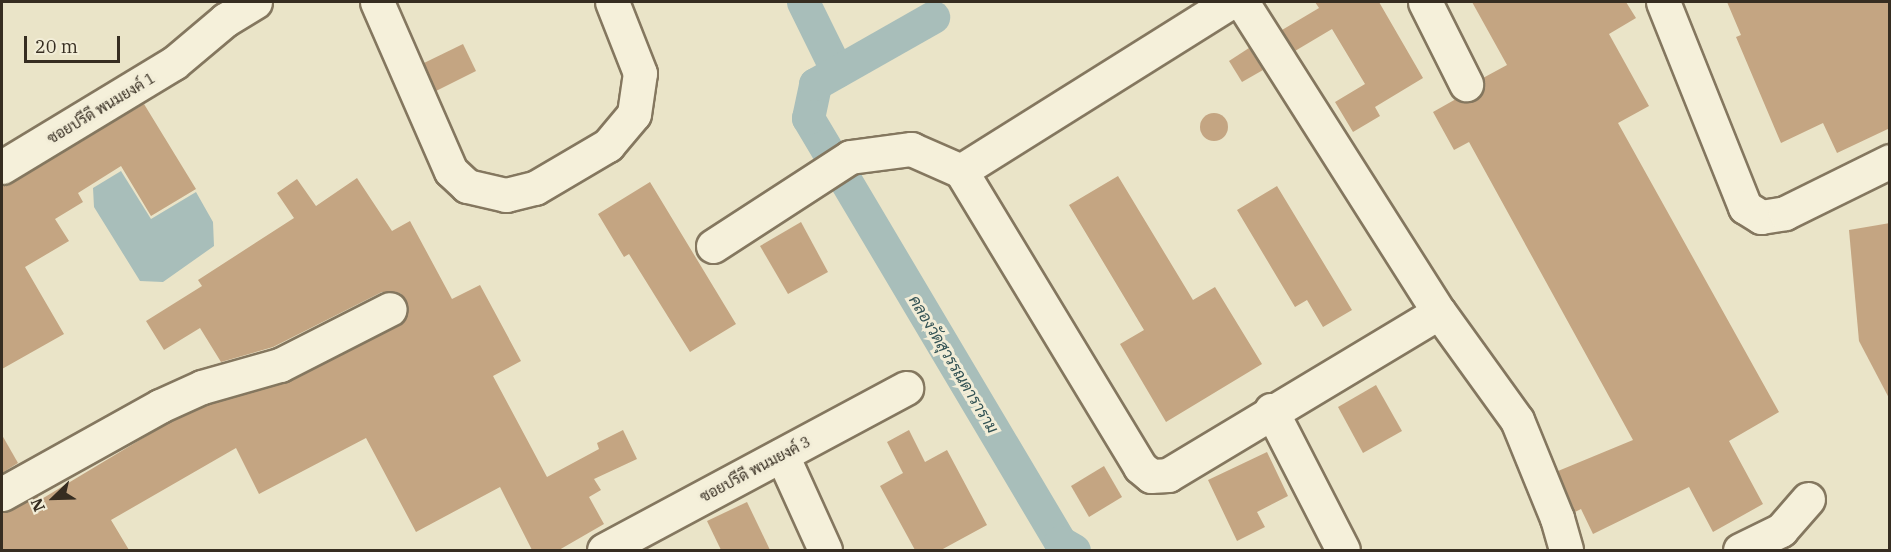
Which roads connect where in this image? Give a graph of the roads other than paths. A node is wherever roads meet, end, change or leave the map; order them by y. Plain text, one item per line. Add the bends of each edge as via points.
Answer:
1 (255, 2) edge
2 (377, 2) edge
3 (612, 2) edge
4 (1230, 2) edge
5 (1242, 2) edge
6 (1425, 2) edge
7 (1663, 2) edge
8 (1466, 84) dead end
9 (1890, 161) edge
10 (2, 167) edge
11 (961, 171) junction
12 (713, 246) dead end
13 (390, 309) dead end
14 (1439, 312) junction
15 (906, 388) dead end
16 (1271, 410) junction
17 (782, 454) junction
18 (2, 494) edge
19 (1808, 499) dead end
20 (604, 550) edge
21 (825, 550) edge
22 (1343, 550) edge
23 (1566, 550) edge
24 (1740, 550) edge

1 - 10 street, ซอยปรีดี พนมยงค์ 1 via 225,20 174,63
2 - 3 street via 451,171 467,186 506,195 535,188 609,145 634,114 640,73
4 - 11 street
5 - 14 street
6 - 8 street
7 - 9 street via 1746,207 1761,217 1785,213
11 - 12 street via 911,149 850,157
11 - 16 street via 1140,467 1151,476 1168,475
13 - 18 street via 280,365 202,387 160,406
14 - 16 street
14 - 23 street via 1517,420
15 - 17 street, ซอยปรีดี พนมยงค์ 3
16 - 22 street
17 - 20 street, ซอยปรีดี พนมยงค์ 3
17 - 21 street
19 - 24 street via 1781,530

